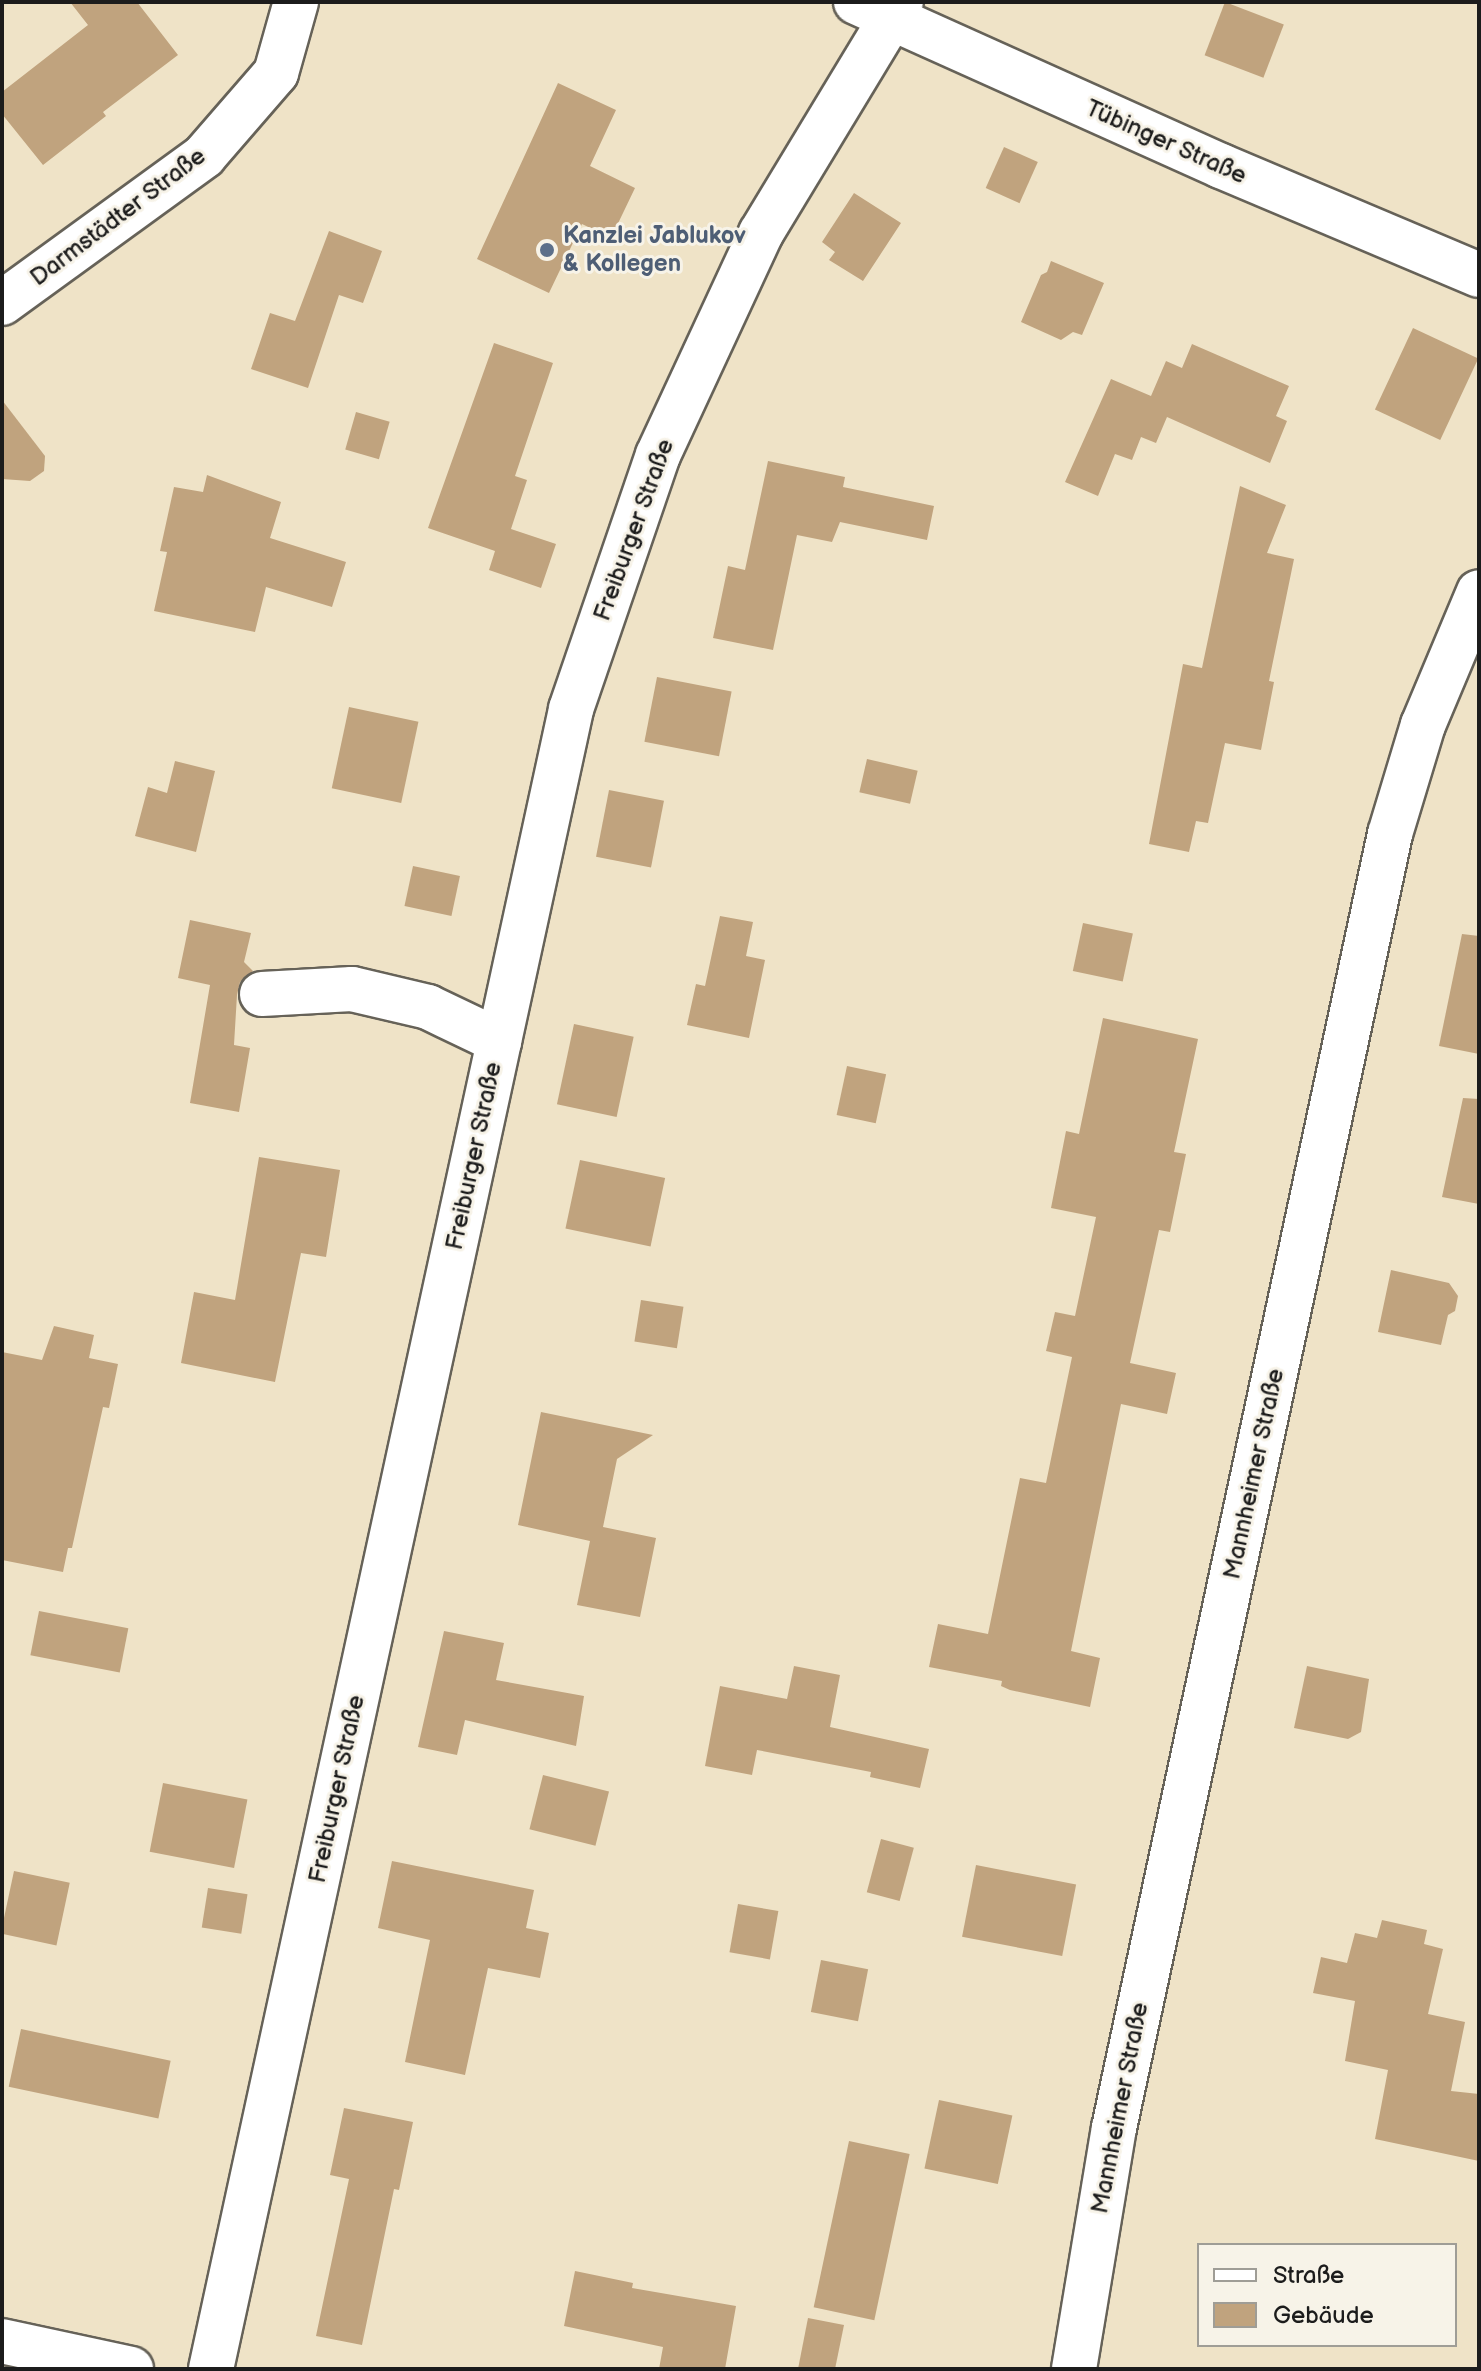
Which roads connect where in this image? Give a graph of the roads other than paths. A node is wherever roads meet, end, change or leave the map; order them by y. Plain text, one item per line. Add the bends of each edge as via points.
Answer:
1 (296, 2) edge
2 (882, 8) edge
3 (1479, 275) edge
4 (2, 303) edge
5 (1479, 592) edge
6 (262, 994) dead end
7 (499, 1041) junction
8 (2, 2341) edge
9 (131, 2369) edge
10 (211, 2369) edge
11 (1074, 2369) edge

1 - 4 street, Darmstädter Straße via 276,73 204,156
2 - 3 street, Tübinger Straße via 1221,166
2 - 7 street, Freiburger Straße via 761,233 658,455 571,709
5 - 11 street, Mannheimer Straße via 1423,725 1390,834 1114,2128
6 - 7 street via 352,989 428,1007
7 - 10 street, Freiburger Straße
8 - 9 street

